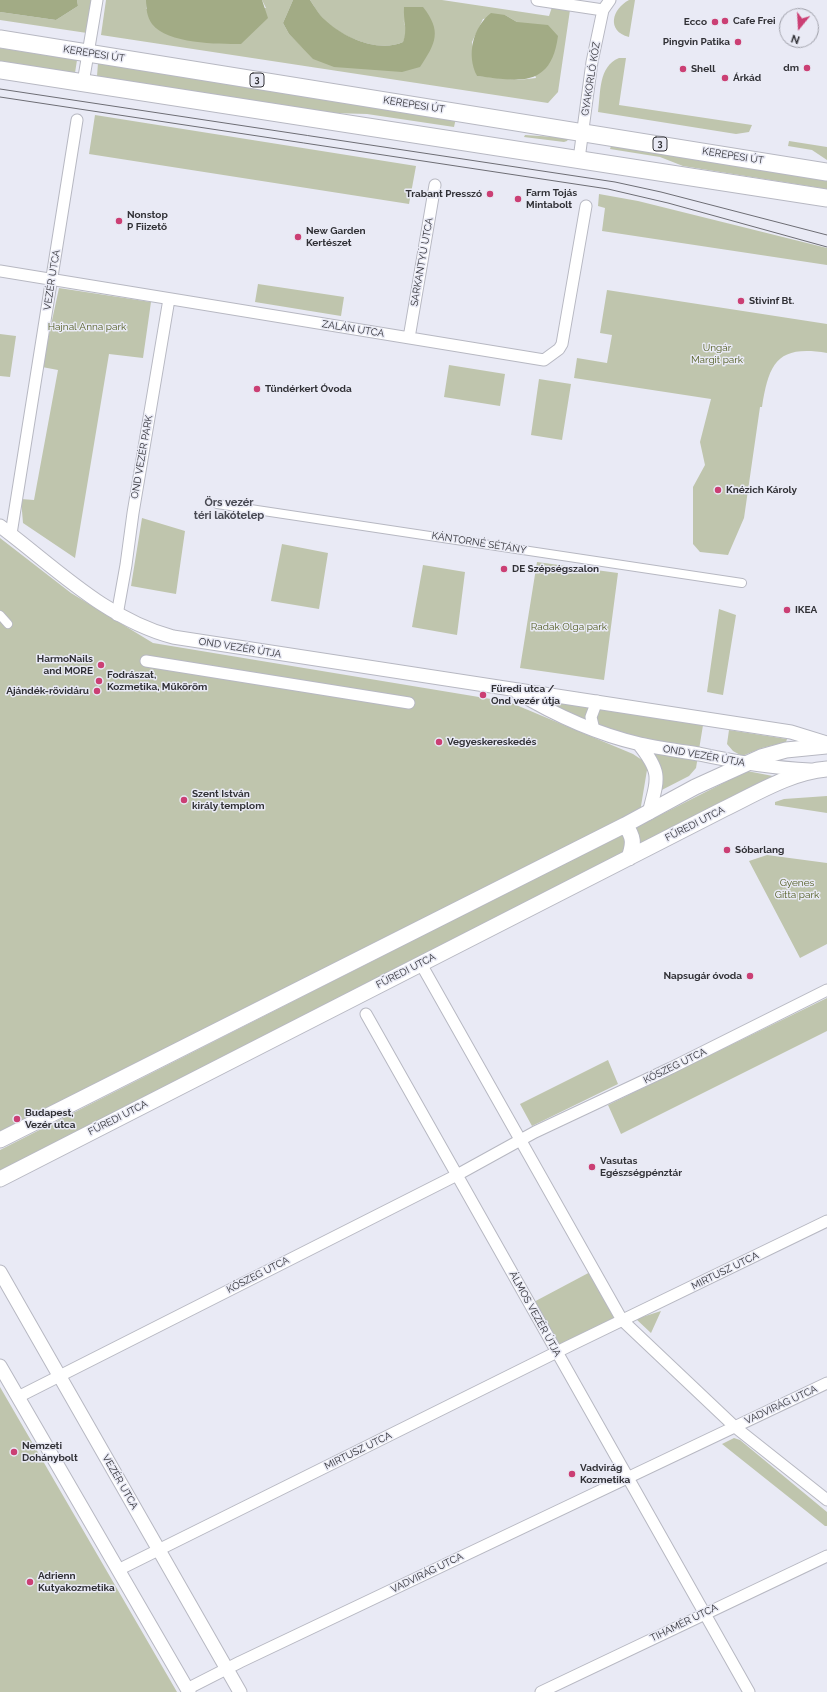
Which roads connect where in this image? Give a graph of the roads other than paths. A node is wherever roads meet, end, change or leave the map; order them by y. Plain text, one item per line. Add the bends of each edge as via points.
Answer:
1 (97, 0) edge
2 (536, 0) edge
3 (610, 0) edge
4 (603, 10) junction
5 (0, 39) edge
6 (88, 53) junction
7 (0, 70) edge
8 (83, 83) junction
9 (77, 120) dead end
10 (582, 132) junction
11 (579, 160) junction
12 (827, 172) edge
13 (435, 185) dead end
14 (827, 198) edge
15 (586, 206) dead end
16 (0, 271) edge
17 (53, 279) junction
18 (169, 299) junction
19 (409, 338) junction
20 (217, 504) dead end
21 (0, 526) edge
22 (11, 534) junction
23 (742, 583) dead end
24 (0, 615) edge
25 (118, 615) junction
26 (8, 624) dead end
27 (146, 661) dead end
28 (512, 689) junction
29 (597, 701) junction
30 (409, 703) dead end
31 (594, 730) junction
32 (639, 744) junction
33 (827, 744) edge
34 (746, 764) junction
35 (821, 769) edge
36 (649, 813) junction
37 (625, 825) junction
38 (629, 858) junction
39 (421, 964) junction
40 (827, 990) edge
41 (366, 1014) dead end
42 (0, 1140) edge
43 (522, 1140) junction
44 (457, 1175) junction
45 (0, 1179) edge
46 (827, 1221) edge
47 (0, 1272) edge
48 (622, 1320) junction
49 (557, 1353) junction
50 (0, 1366) edge
51 (59, 1374) junction
52 (827, 1383) edge
53 (18, 1396) junction
54 (735, 1427) junction
55 (627, 1477) junction
56 (827, 1500) edge
57 (159, 1548) junction
58 (827, 1556) edge
59 (118, 1570) junction
60 (705, 1613) junction
61 (226, 1669) junction
62 (188, 1691) edge
63 (240, 1692) edge
64 (541, 1692) edge
65 (749, 1692) edge

1 - 6 street
2 - 4 street
3 - 4 street, GYAKORLÓ KÖZ
4 - 10 street, GYAKORLÓ KÖZ via 592,62
5 - 6 main road, KEREPESI ÚT / 3
6 - 8 street
6 - 10 main road, KEREPESI ÚT / 3
7 - 8 main road
8 - 11 main road
9 - 17 street, VEZÉR UTCA
10 - 11 street, GYAKORLÓ KÖZ
10 - 12 main road, KEREPESI ÚT / 3
11 - 14 main road
13 - 19 street, SARKANTYÚ UTCA
15 - 19 street, ZALÁN UTCA via 562,344 550,356 544,360 532,359
16 - 17 street, ZALÁN UTCA
17 - 18 street, ZALÁN UTCA
17 - 22 street, VEZÉR UTCA
18 - 19 street, ZALÁN UTCA
18 - 25 street, OND VEZÉR PARK
20 - 23 street, KÁNTORNÉ SÉTÁNY
21 - 22 street, OND VEZÉR ÚTJA
22 - 25 street, OND VEZÉR ÚTJA
24 - 26 street
25 - 28 street, OND VEZÉR ÚTJA via 153,632 173,637 453,682
27 - 30 street
28 - 29 street, OND VEZÉR ÚTJA
28 - 31 street, OND VEZÉR ÚTJA via 543,708
29 - 31 street via 591,717
29 - 33 street, OND VEZÉR ÚTJA via 791,732
31 - 32 street, OND VEZÉR ÚTJA
32 - 34 street, OND VEZÉR ÚTJA
32 - 36 street via 657,772
33 - 34 main road via 778,752
34 - 35 street, OND VEZÉR ÚTJA via 788,769
34 - 36 main road via 695,787
35 - 38 main road, FÜREDI UTCA via 785,780
36 - 37 main road
37 - 38 main road via 634,837
37 - 42 main road
38 - 39 main road, FÜREDI UTCA
39 - 43 street
39 - 45 main road, FÜREDI UTCA
40 - 43 street, KŐSZEG UTCA
41 - 44 street, ÁLMOS VEZÉR ÚTJA
43 - 44 street, KŐSZEG UTCA
43 - 48 street
44 - 49 street, ÁLMOS VEZÉR ÚTJA
44 - 51 street, KŐSZEG UTCA
46 - 48 street, MIRTUSZ UTCA
47 - 51 street, VEZÉR UTCA
48 - 49 street, MIRTUSZ UTCA
48 - 54 street
49 - 55 street, ÁLMOS VEZÉR ÚTJA
49 - 57 street, MIRTUSZ UTCA
50 - 53 street
51 - 53 street, KŐSZEG UTCA
51 - 57 street, VEZÉR UTCA
52 - 54 street, VADVIRÁG UTCA
53 - 59 street
54 - 55 street, VADVIRÁG UTCA
54 - 56 street
55 - 60 street, ÁLMOS VEZÉR ÚTJA
55 - 61 street, VADVIRÁG UTCA
57 - 59 street, MIRTUSZ UTCA
57 - 61 street, VEZÉR UTCA
58 - 60 street, TIHAMÉR UTCA
59 - 62 street
60 - 64 street, TIHAMÉR UTCA
60 - 65 street, ÁLMOS VEZÉR ÚTJA
61 - 62 street, VADVIRÁG UTCA
61 - 63 street, VEZÉR UTCA

